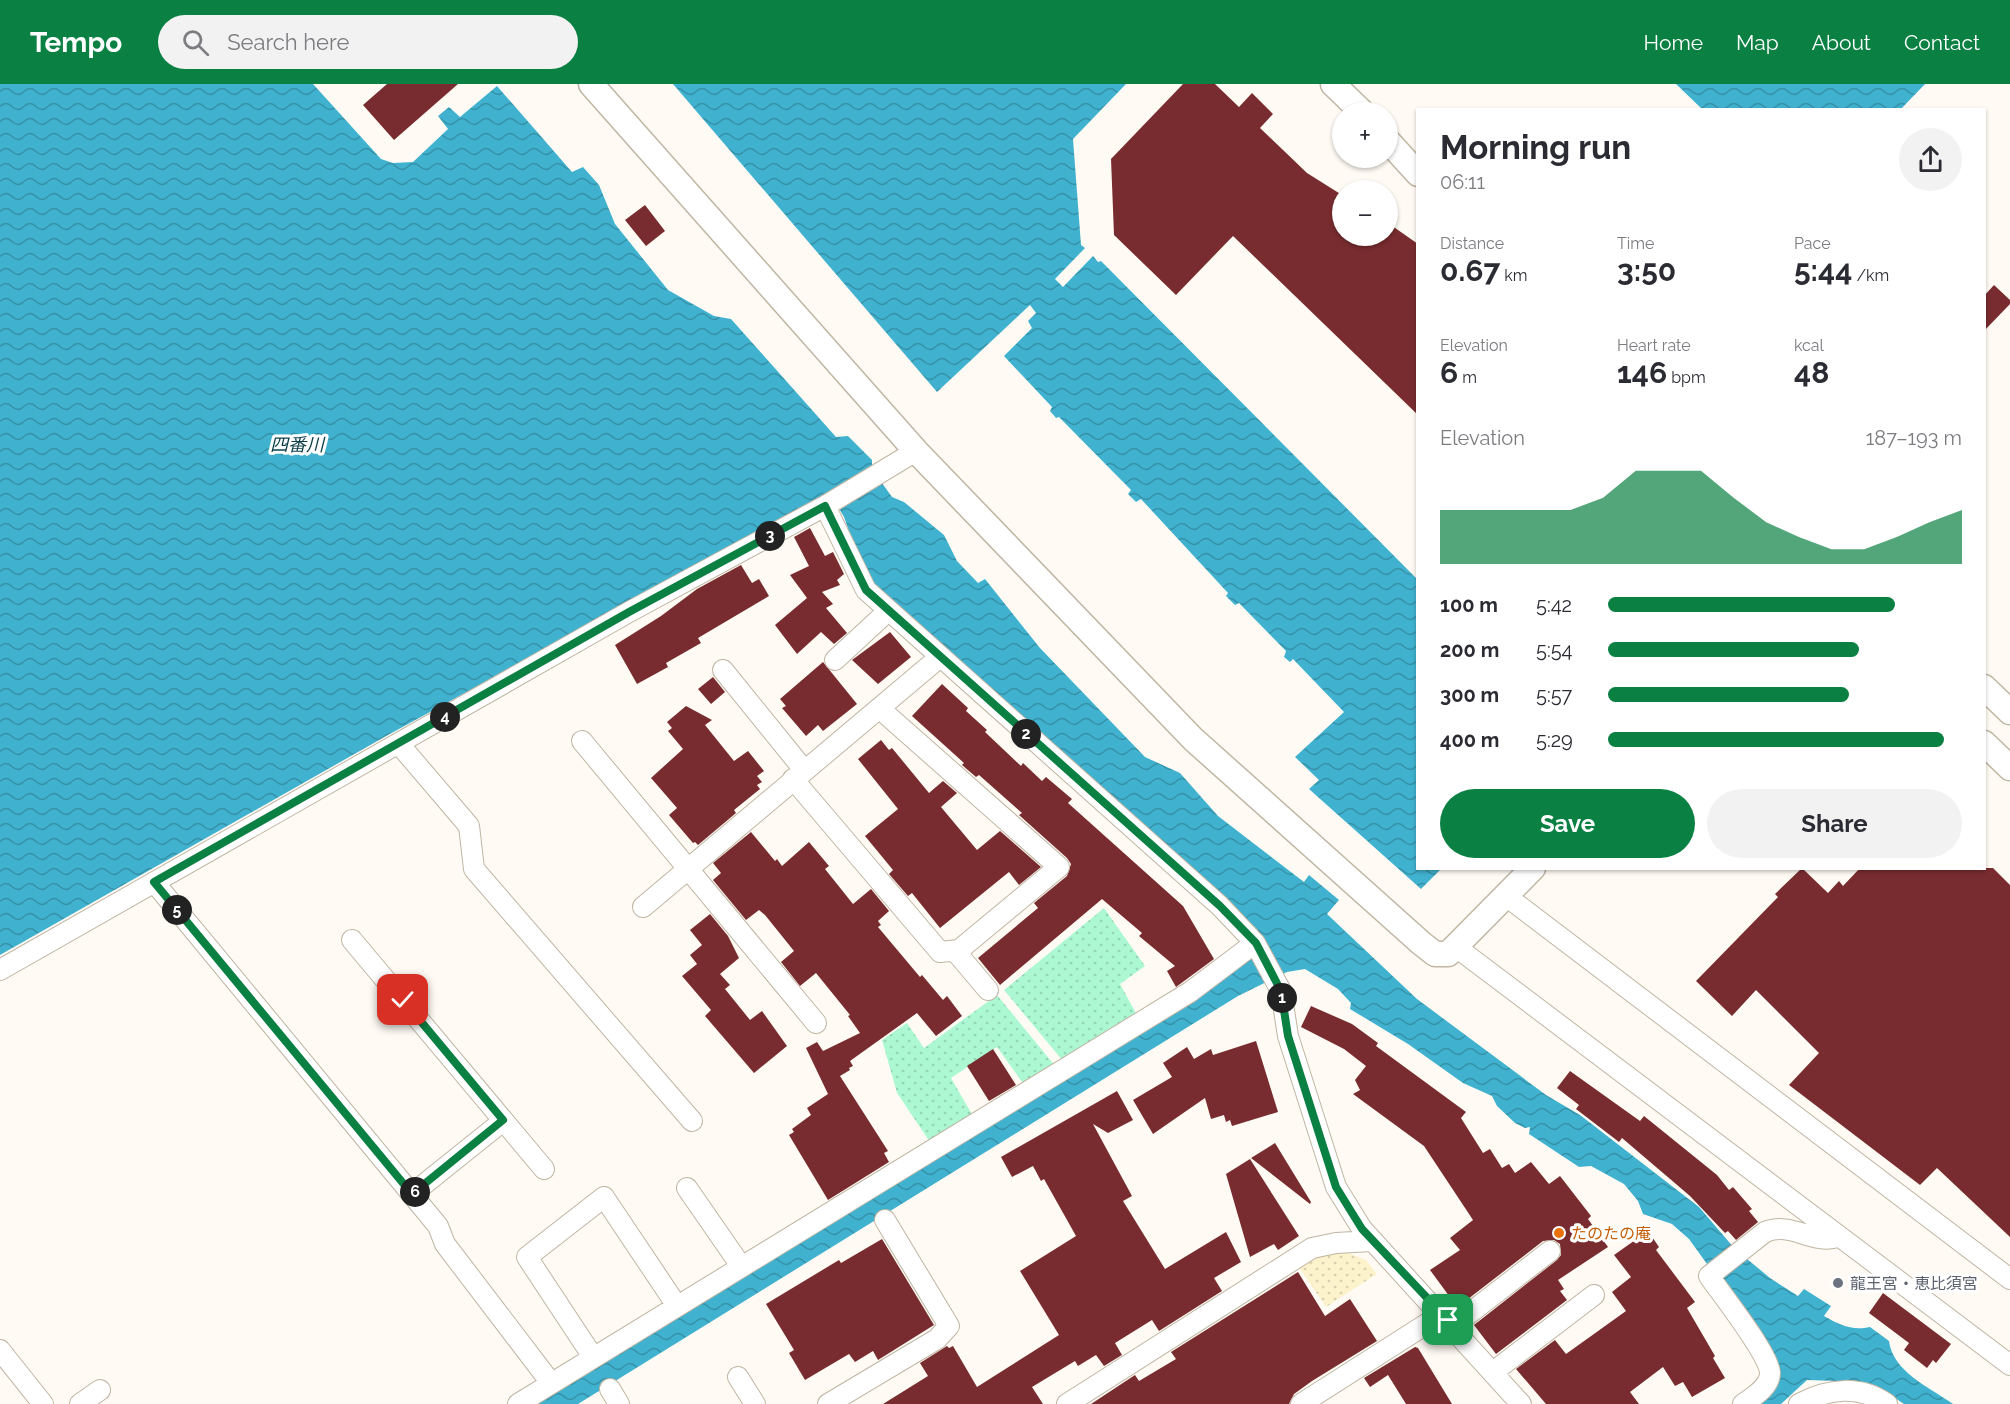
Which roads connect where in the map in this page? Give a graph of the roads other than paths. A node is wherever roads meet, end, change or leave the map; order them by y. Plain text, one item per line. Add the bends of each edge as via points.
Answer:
1 (591, 84) edge
2 (1333, 84) edge
3 (1352, 102) edge
4 (1398, 138) edge
5 (1416, 151) edge
6 (1398, 152) edge
7 (1416, 172) edge
8 (916, 451) junction
9 (829, 504) junction
10 (888, 611) junction
11 (940, 657) junction
12 (835, 660) dead end
13 (723, 670) dead end
14 (1986, 689) edge
15 (879, 708) junction
16 (2010, 712) edge
17 (582, 741) dead end
18 (399, 744) junction
19 (1986, 745) edge
20 (2010, 768) edge
21 (799, 775) junction
22 (687, 868) junction
23 (1531, 870) edge
24 (154, 882) junction
25 (1506, 896) junction
26 (643, 907) dead end
27 (352, 940) dead end
28 (1257, 945) junction
29 (1456, 947) junction
30 (955, 951) junction
31 (0, 970) edge
32 (988, 990) dead end
33 (816, 1023) dead end
34 (503, 1120) junction
35 (692, 1121) dead end
36 (543, 1169) dead end
37 (687, 1188) dead end
38 (412, 1194) junction
39 (885, 1220) dead end
40 (1838, 1237) junction
41 (1372, 1241) junction
42 (1550, 1251) dead end
43 (741, 1266) junction
44 (2010, 1279) edge
45 (1594, 1295) dead end
46 (677, 1305) junction
47 (1447, 1320) junction
48 (0, 1350) edge
49 (593, 1357) junction
50 (2010, 1365) edge
51 (1493, 1372) junction
52 (738, 1377) dead end
53 (551, 1383) junction
54 (100, 1390) dead end
55 (43, 1404) edge
56 (80, 1404) edge
57 (518, 1404) edge
58 (755, 1404) edge
59 (828, 1404) edge
60 (1067, 1404) edge
61 (1301, 1404) edge
62 (1521, 1404) edge
63 (1743, 1404) edge
64 (1799, 1404) edge
65 (1887, 1404) edge

1 - 8 street
2 - 3 street
4 - 5 street
6 - 7 street
8 - 9 street
8 - 29 street via 1249,791 1435,954 1448,954
9 - 10 street via 866,590
9 - 18 street via 629,612
10 - 11 street
10 - 12 street
11 - 15 street
11 - 28 street via 1220,906
13 - 21 street
14 - 16 street
15 - 21 street
15 - 30 street via 1059,867
17 - 22 street
18 - 24 street
18 - 35 street via 469,826 474,869
19 - 20 street
21 - 22 street
21 - 30 street via 940,952
22 - 26 street
22 - 33 street
23 - 25 street
24 - 31 street
24 - 38 street
25 - 29 street
25 - 44 street
27 - 34 street
28 - 41 street via 1281,991 1288,1036 1336,1187
28 - 43 street via 1190,992
29 - 40 street
30 - 32 street
34 - 36 street
34 - 38 street
37 - 43 street
38 - 53 street via 438,1226 445,1244
39 - 59 street via 949,1326 937,1339
40 - 50 street
40 - 63 street via 1825,1241 1789,1228 1774,1228 1709,1276 1766,1360 1770,1373 1767,1383
41 - 47 street
41 - 60 street via 1312,1248
42 - 47 street
43 - 46 street
45 - 51 street
46 - 49 street
46 - 49 street via 604,1197 527,1257
47 - 51 street
47 - 61 street
48 - 55 street
49 - 53 street
51 - 62 street
52 - 58 street
53 - 57 street
54 - 56 street
64 - 65 street via 1830,1392 1854,1390

